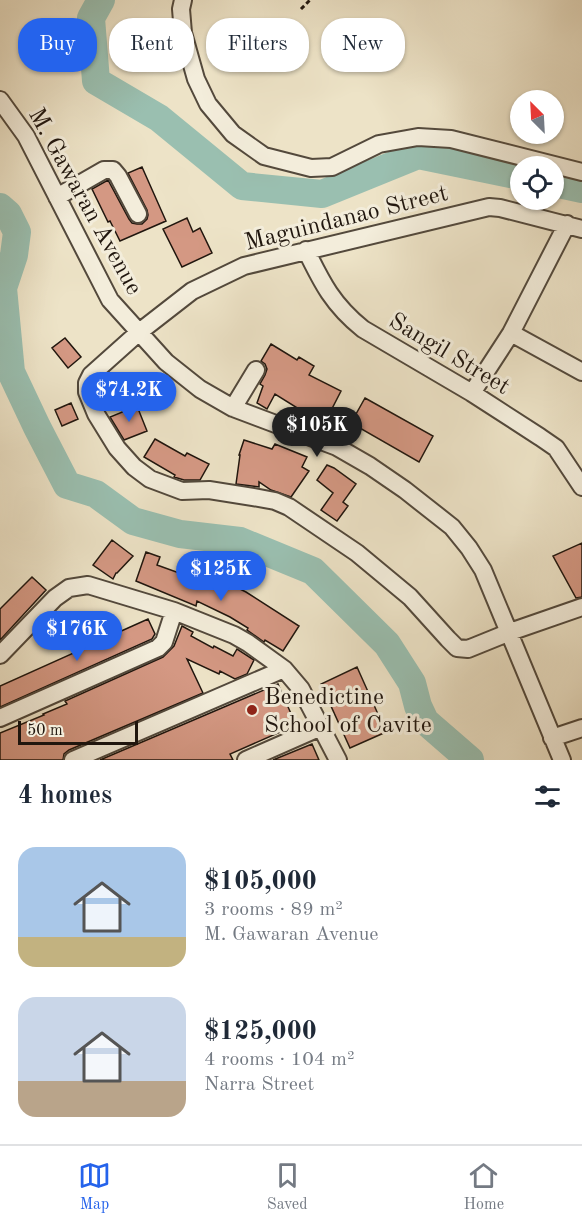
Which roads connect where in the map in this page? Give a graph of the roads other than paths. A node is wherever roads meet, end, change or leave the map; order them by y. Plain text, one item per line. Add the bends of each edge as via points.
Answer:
1 (183, 0) edge
2 (0, 100) edge
3 (582, 172) edge
4 (57, 197) junction
5 (138, 214) dead end
6 (575, 226) edge
7 (306, 250) junction
8 (138, 333) junction
9 (511, 333) junction
10 (256, 370) dead end
11 (582, 372) edge
12 (472, 393) junction
13 (233, 408) junction
14 (582, 487) edge
15 (582, 607) edge
16 (174, 612) junction
17 (510, 632) junction
18 (0, 655) edge
19 (284, 669) junction
20 (0, 718) edge
21 (321, 727) junction
22 (582, 728) edge
23 (552, 738) junction
24 (337, 758) edge
25 (73, 760) edge
26 (246, 760) edge
27 (562, 760) edge

1 - 3 street via 183,33 196,79 208,104 233,135 264,156 311,168 332,167 379,144 418,136 451,139
2 - 4 street, M. Gawaran Avenue via 26,136
4 - 5 street via 104,170 113,170
4 - 8 street, M. Gawaran Avenue via 110,300
6 - 7 street, Maguindanao Street via 489,207
6 - 9 street
7 - 8 street, Maguindanao Street via 244,266 192,291
7 - 12 street, Sangil Street via 325,288 350,318
8 - 13 street, M. Gawaran Avenue via 200,389
8 - 17 street, Maguindanao Street via 87,383 96,414 134,467 150,479 182,490 253,497 288,507 357,553 410,597 457,648 468,649
9 - 11 street
9 - 12 street
10 - 13 street
12 - 14 street, Sangil Street via 556,448
13 - 17 street, M. Gawaran Avenue via 337,447 405,490 452,528 483,570
15 - 17 street
16 - 18 street via 88,585 69,588
16 - 19 street via 234,635
16 - 20 street via 164,642 158,648
17 - 23 street, M. Gawaran Avenue
19 - 21 street via 301,689
19 - 25 street
21 - 24 street
21 - 26 street
22 - 23 street
23 - 27 street, M. Gawaran Avenue

